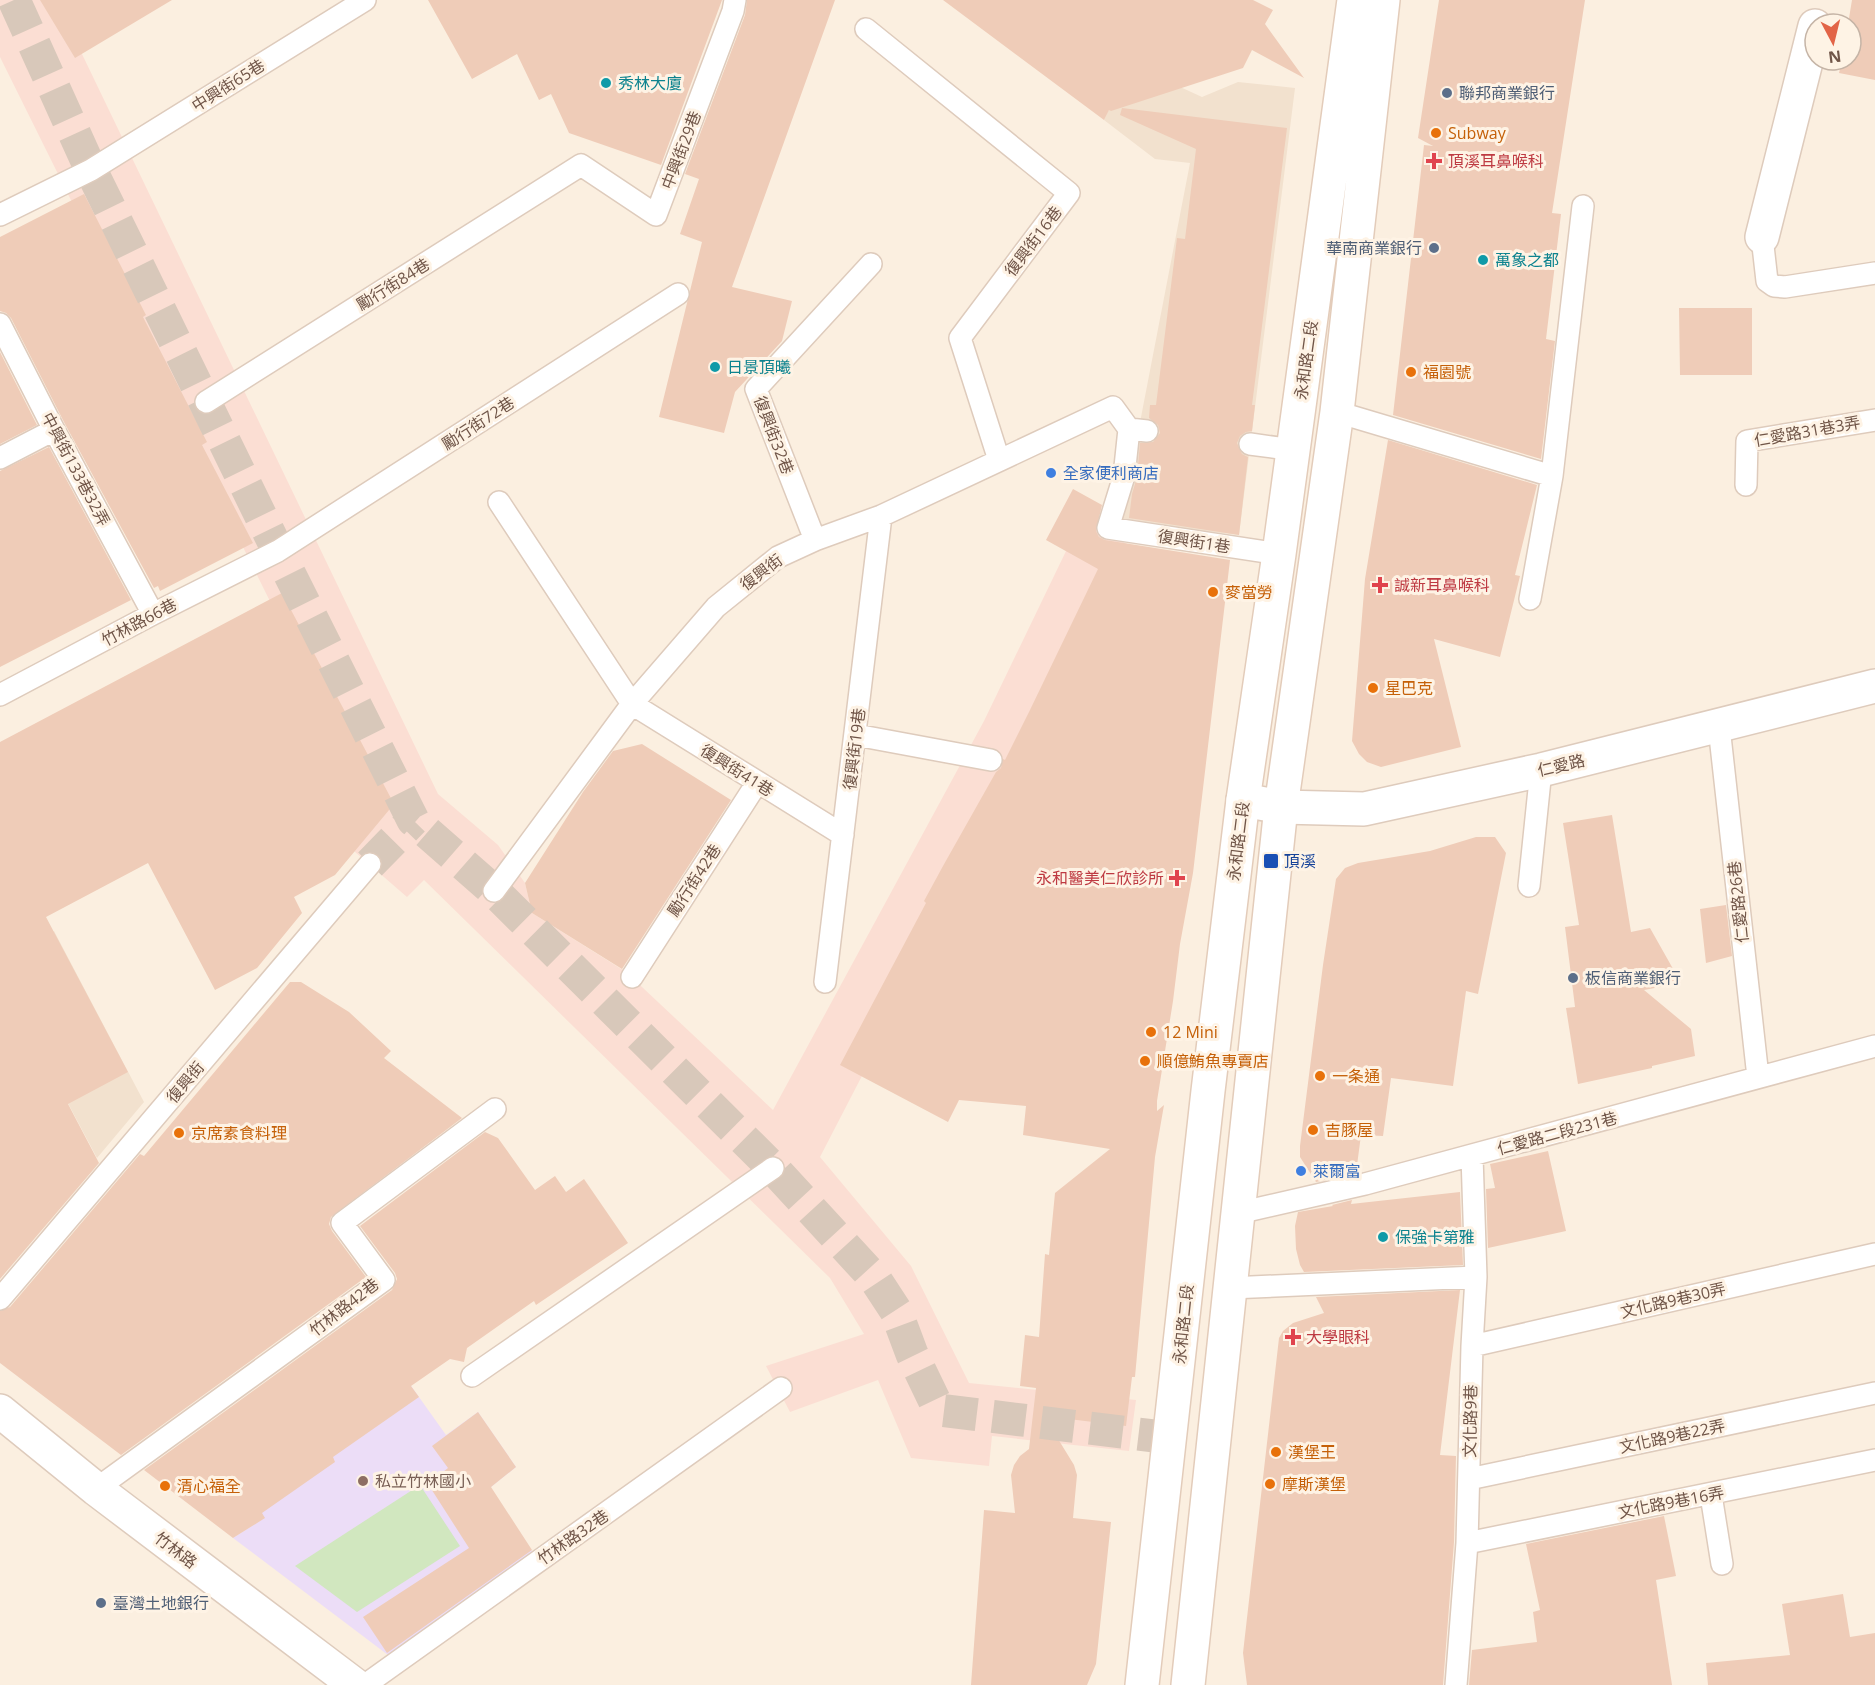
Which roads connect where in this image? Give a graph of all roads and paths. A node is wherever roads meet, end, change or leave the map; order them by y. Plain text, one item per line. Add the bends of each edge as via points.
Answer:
1 (365, 0) edge
2 (735, 0) edge
3 (1354, 0) edge
4 (1383, 0) edge
5 (866, 29) dead end
6 (1803, 72) edge
7 (581, 165) joint
8 (1583, 206) dead end
9 (0, 215) edge
10 (1762, 237) joint
11 (872, 264) dead end
12 (1875, 273) edge
13 (678, 294) dead end
14 (0, 324) edge
15 (206, 402) dead end
16 (1337, 412) junction
17 (1875, 420) edge
18 (54, 430) junction
19 (1250, 444) dead end
20 (1294, 450) junction
21 (0, 458) edge
22 (999, 460) junction
23 (1552, 476) junction
24 (1746, 485) dead end
25 (499, 502) dead end
26 (881, 516) junction
27 (1108, 528) joint
28 (815, 540) junction
29 (278, 551) joint
30 (1279, 554) junction
31 (1530, 599) dead end
32 (153, 614) junction
33 (1875, 686) edge
34 (0, 695) edge
35 (632, 704) junction
36 (1719, 727) junction
37 (856, 735) junction
38 (991, 760) dead end
39 (1541, 770) junction
40 (757, 783) junction
41 (1243, 800) junction
42 (1281, 807) junction
43 (843, 835) junction
44 (370, 864) tunnel mouth
45 (1528, 886) dead end
46 (494, 891) dead end
47 (632, 977) dead end
48 (825, 982) dead end
49 (1875, 1046) edge
50 (1758, 1077) junction
51 (495, 1110) dead end
52 (1472, 1156) junction
53 (773, 1168) dead end
54 (1238, 1213) junction
55 (1875, 1254) edge
56 (1476, 1277) junction
57 (1230, 1288) junction
58 (0, 1299) edge
59 (1472, 1346) junction
60 (472, 1376) dead end
61 (781, 1389) dead end
62 (1875, 1393) edge
63 (0, 1412) edge
64 (1875, 1460) edge
65 (1469, 1479) junction
66 (96, 1489) junction
67 (1711, 1495) junction
68 (1467, 1543) junction
69 (1722, 1564) dead end
70 (355, 1685) edge
71 (364, 1685) edge
72 (1142, 1685) edge
73 (1188, 1685) edge
74 (1456, 1685) edge

1 - 9 lane, 中興街65巷 via 92,170
2 - 7 lane, 中興街29巷 via 656,215
3 - 20 main road, 永和路二段
4 - 16 main road
5 - 22 lane, 復興街16巷 via 1069,193 960,338
6 - 10 main road
7 - 15 lane, 勵行街84巷
8 - 23 lane
10 - 12 lane via 1767,281 1774,286
11 - 28 lane, 復興街32巷 via 756,389
13 - 29 lane, 勵行街72巷
14 - 18 lane, 中興街133巷32弄
16 - 23 lane
16 - 42 main road
17 - 24 lane, 仁愛路31巷3弄 via 1746,441
18 - 21 lane
18 - 32 lane, 中興街133巷32弄
19 - 20 lane
20 - 30 main road, 永和路二段
22 - 26 lane, 復興街
22 - 27 lane, 復興街 via 1113,407 1138,430
23 - 31 lane
25 - 35 lane
26 - 28 lane, 復興街
26 - 37 lane, 復興街19巷
27 - 30 lane, 復興街1巷
28 - 35 lane, 復興街 via 778,556 716,607
29 - 32 lane, 竹林路66巷
30 - 41 main road, 永和路二段
32 - 34 lane, 竹林路66巷
33 - 36 main road, 仁愛路
35 - 40 lane, 復興街41巷
35 - 46 lane, 復興街
36 - 39 main road, 仁愛路
36 - 50 lane, 仁愛路26巷
37 - 38 lane
37 - 43 lane, 復興街19巷
39 - 42 main road, 仁愛路 via 1364,809
39 - 45 lane
40 - 43 lane, 復興街41巷
40 - 47 lane, 勵行街42巷
41 - 42 main road, 仁愛路
41 - 72 main road, 永和路二段
42 - 54 main road
43 - 48 lane, 復興街19巷
44 - 58 lane, 復興街
49 - 50 lane, 仁愛路二段231巷
50 - 52 lane, 仁愛路二段231巷
51 - 66 lane, 竹林路42巷 via 342,1223 384,1280
52 - 54 lane, 仁愛路二段231巷
52 - 56 lane, 文化路9巷
53 - 60 lane
54 - 57 main road
55 - 59 lane, 文化路9巷30弄
56 - 57 lane
56 - 59 lane, 文化路9巷
57 - 73 main road
59 - 65 lane, 文化路9巷
61 - 71 lane, 竹林路32巷
62 - 65 lane, 文化路9巷22弄
63 - 66 main road, 竹林路
64 - 67 lane, 文化路9巷16弄
65 - 68 lane, 文化路9巷
66 - 70 main road, 竹林路
67 - 68 lane, 文化路9巷16弄
67 - 69 lane
68 - 74 lane, 文化路9巷

